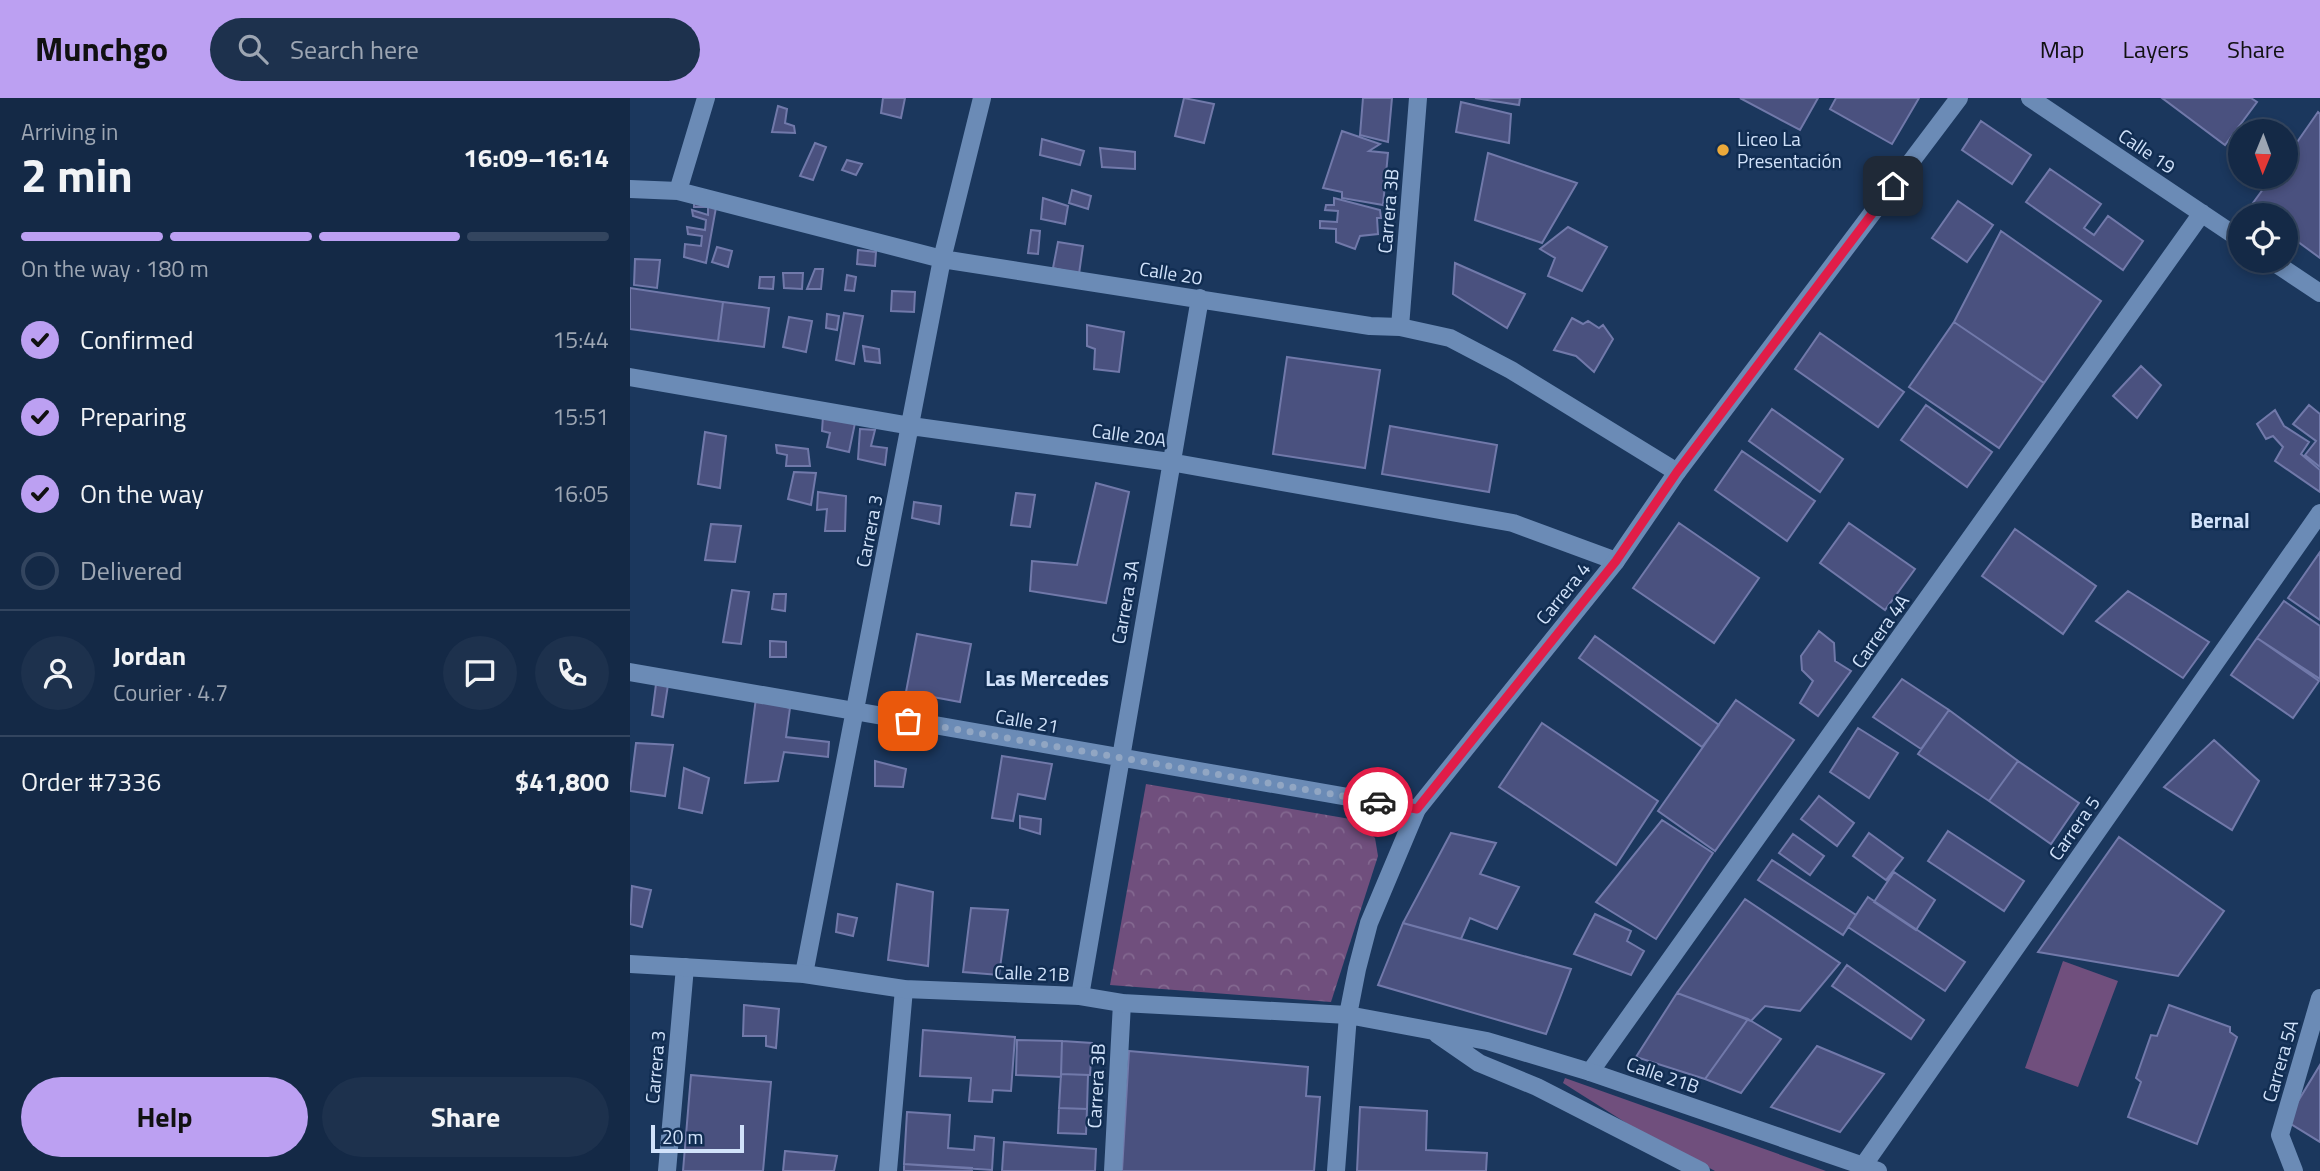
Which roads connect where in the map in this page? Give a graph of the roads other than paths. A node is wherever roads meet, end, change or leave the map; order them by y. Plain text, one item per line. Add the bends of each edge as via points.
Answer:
1 (706, 98) edge
2 (982, 98) edge
3 (1418, 98) edge
4 (1959, 98) edge
5 (2030, 98) edge
6 (630, 189) edge
7 (678, 191) junction
8 (2202, 213) junction
9 (2228, 231) edge
10 (942, 259) junction
11 (2290, 273) edge
12 (2320, 293) edge
13 (1200, 298) junction
14 (1399, 327) junction
15 (630, 377) edge
16 (911, 426) junction
17 (1170, 462) junction
18 (1677, 472) junction
19 (2320, 513) edge
20 (1616, 561) junction
21 (630, 672) edge
22 (855, 712) junction
23 (1119, 759) junction
24 (1417, 809) junction
25 (630, 964) edge
26 (685, 967) junction
27 (803, 974) junction
28 (904, 989) junction
29 (1080, 996) junction
30 (2320, 998) edge
31 (1122, 1003) junction
32 (1348, 1015) junction
33 (1431, 1030) junction
34 (1590, 1072) junction
35 (1870, 1169) edge
36 (667, 1171) edge
37 (888, 1171) edge
38 (1113, 1171) edge
39 (1336, 1171) edge
40 (1701, 1171) edge
41 (2294, 1171) edge

1 - 7 street
2 - 10 street, Carrera 3
3 - 14 street, Carrera 3B
4 - 18 street, Carrera 4
5 - 8 street, Calle 19
6 - 7 street, Calle 20
7 - 10 street, Calle 20
8 - 9 street, Calle 19
8 - 34 street, Carrera 4A
10 - 13 street, Calle 20
10 - 16 street, Carrera 3
11 - 12 street
13 - 14 street, Calle 20
13 - 17 street, Carrera 3A
14 - 18 street, Calle 20 via 1450,338 1484,355
15 - 16 street, Calle 20A
16 - 17 street, Calle 20A
16 - 22 street, Carrera 3
17 - 20 street, Calle 20A via 1513,523
17 - 23 street, Carrera 3A
18 - 20 street, Carrera 4
19 - 35 street, Carrera 5
20 - 24 street, Carrera 4
21 - 22 street, Calle 21
22 - 23 street, Calle 21
22 - 27 street, Carrera 3
23 - 24 street, Calle 21
23 - 29 street, Carrera 3A
24 - 32 street, Carrera 4 via 1369,923
25 - 26 street, Calle 21B
26 - 27 street, Calle 21B
26 - 36 street, Carrera 3
27 - 28 street, Calle 21B
28 - 29 street, Calle 21B
28 - 37 street
29 - 31 street, Calle 21B
30 - 41 street, Carrera 5A via 2280,1135
31 - 32 street, Calle 21B
31 - 38 street, Carrera 3B
32 - 33 street, Calle 21B
32 - 39 street, Carrera 4
33 - 34 street, Calle 21B via 1487,1041
33 - 40 street, Calle 21B via 1479,1063 1550,1093
34 - 35 street, Calle 21B

